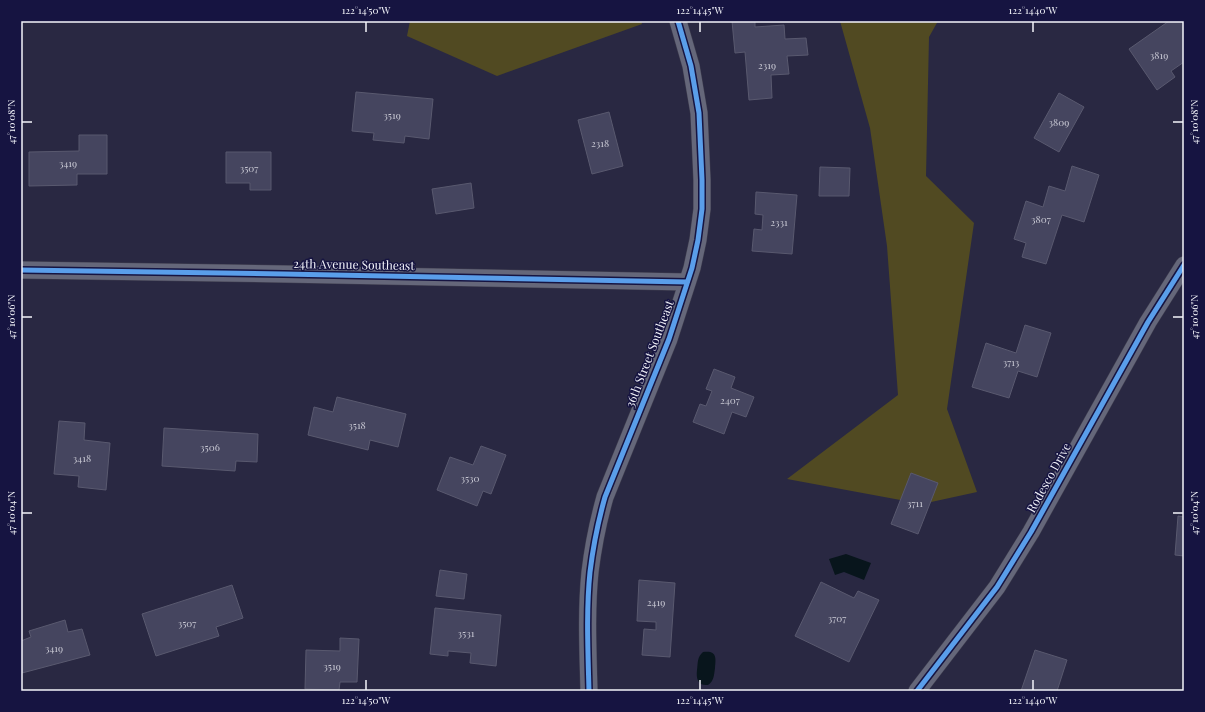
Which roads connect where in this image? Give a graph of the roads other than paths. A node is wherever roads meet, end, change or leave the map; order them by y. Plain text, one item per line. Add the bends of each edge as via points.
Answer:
1 (678, 21) edge
2 (1184, 265) edge
3 (21, 270) edge
4 (687, 282) junction
5 (589, 691) edge
6 (917, 691) edge

1 - 4 street, 36th Street Southeast via 691,66 699,113 702,173 702,209 698,240
2 - 6 street, Rodesco Drive via 1148,322 1031,532 997,587
3 - 4 street, 24th Avenue Southeast
4 - 5 street, 36th Street Southeast via 669,339 605,497 599,520 590,572

